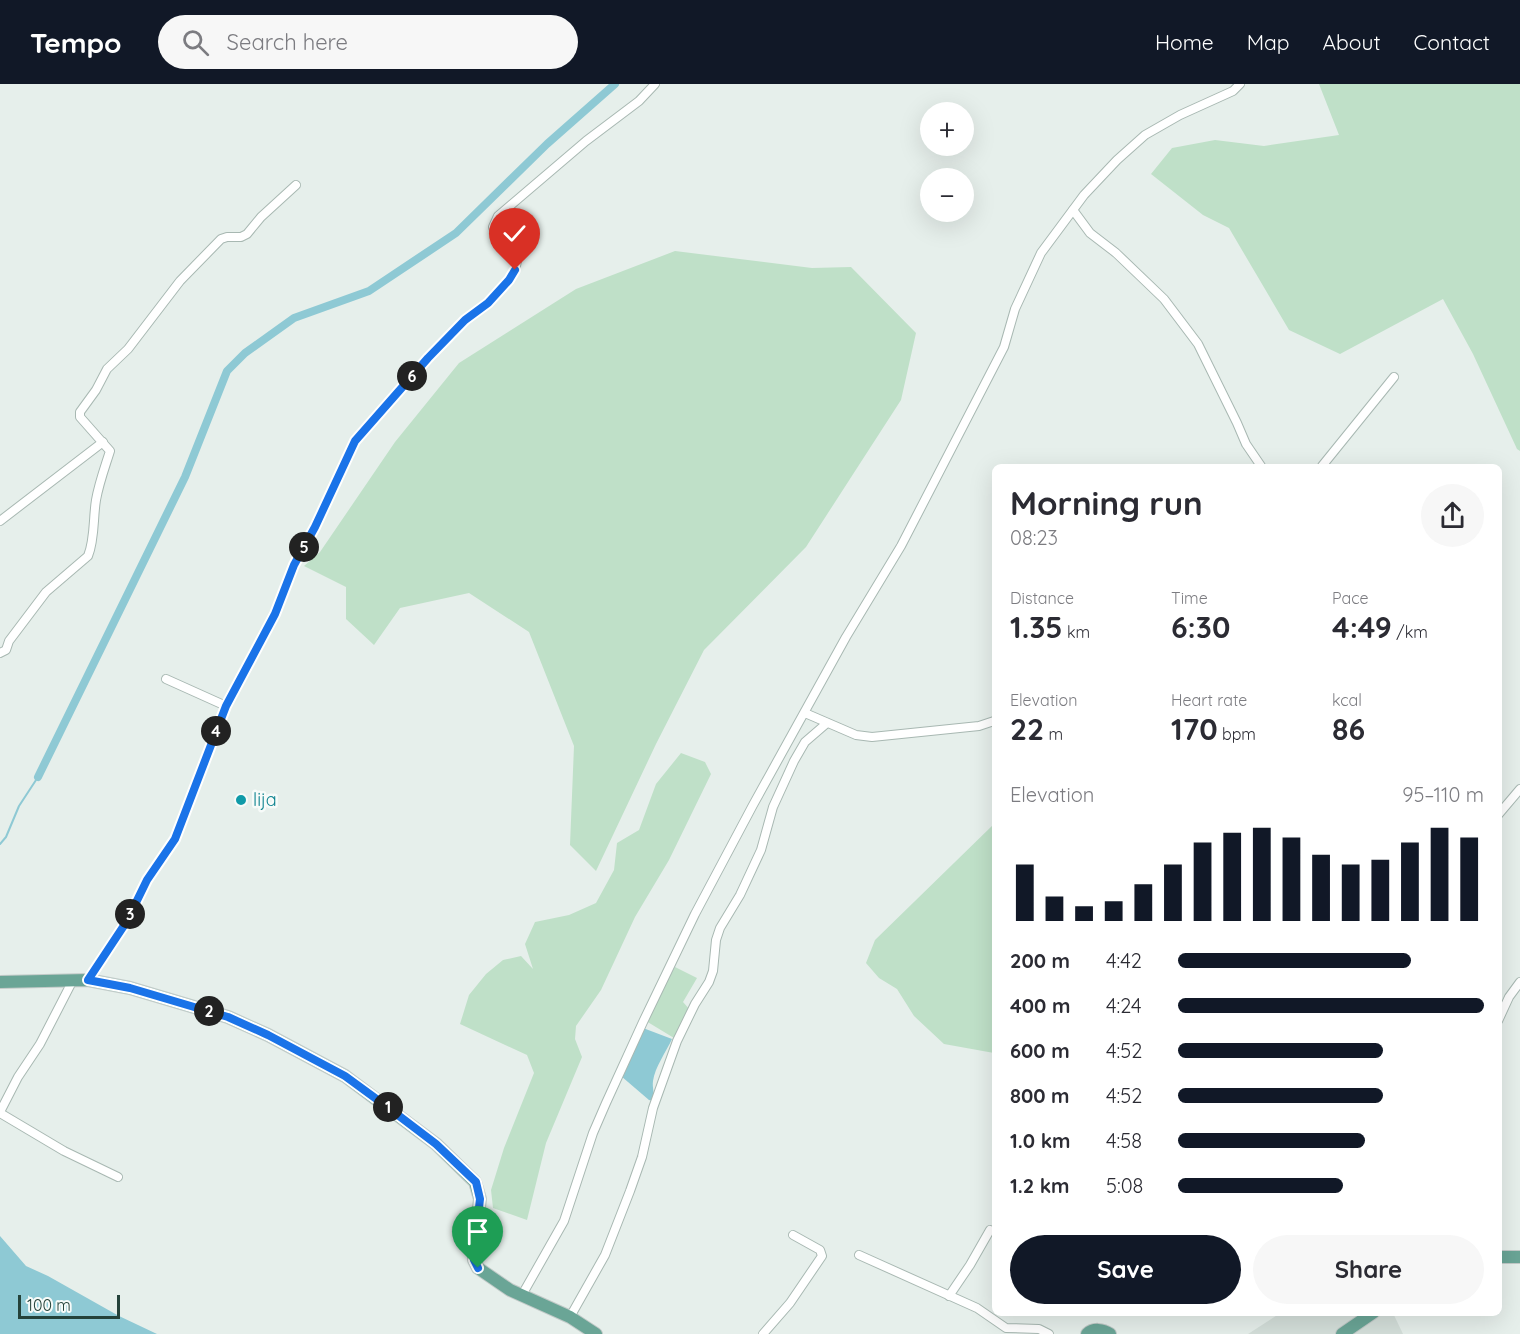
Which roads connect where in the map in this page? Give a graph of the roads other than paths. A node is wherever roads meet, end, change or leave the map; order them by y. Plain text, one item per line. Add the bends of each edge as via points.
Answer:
1 (655, 84) edge
2 (1240, 84) edge
3 (296, 185) dead end
4 (1073, 210) junction
5 (1394, 377) dead end
6 (103, 442) junction
7 (1260, 464) edge
8 (1324, 464) edge
9 (0, 521) edge
10 (0, 653) edge
11 (166, 679) dead end
12 (226, 706) junction
13 (805, 713) junction
14 (992, 722) edge
15 (827, 723) junction
16 (1520, 789) edge
17 (1502, 809) edge
18 (73, 980) junction
19 (88, 980) junction
20 (0, 982) edge
21 (1520, 982) edge
22 (1502, 1012) edge
23 (0, 1112) edge
24 (118, 1177) dead end
25 (990, 1230) dead end
26 (793, 1235) dead end
27 (859, 1255) dead end
28 (1502, 1257) edge
29 (1520, 1257) edge
30 (522, 1295) junction
31 (949, 1296) junction
32 (1368, 1316) edge
33 (570, 1317) junction
34 (596, 1334) edge
35 (763, 1334) edge
36 (1049, 1334) edge
37 (1087, 1334) edge
38 (1110, 1334) edge
39 (1342, 1334) edge

1 - 12 street via 494,221 495,233 516,251 515,270 488,303 465,320 428,358 355,441 294,565 275,614
2 - 4 street via 1145,135
3 - 6 street via 247,234 227,237 214,246 107,369 80,412 86,425
4 - 7 street via 1090,233 1164,299 1198,344
4 - 13 street via 1041,253 1015,309 1004,347 901,546
5 - 8 street
6 - 9 street
6 - 10 street via 110,451 101,476 88,556 46,592
11 - 12 street
12 - 19 street via 175,839
13 - 15 street
13 - 30 street via 695,914 606,1103 564,1221
14 - 15 street via 872,737
15 - 33 street via 805,741 773,807 761,850 720,928 713,971 677,1041 653,1108 642,1157 605,1255
16 - 17 street
18 - 19 main road
18 - 20 main road
18 - 23 street
19 - 30 main road via 228,1017 345,1076 436,1144 476,1182 480,1199 474,1260 478,1268
21 - 22 street
23 - 24 street via 64,1151
25 - 31 street
26 - 35 street via 820,1250 822,1256 790,1304
27 - 31 street
28 - 29 main road
30 - 33 main road
31 - 36 street via 977,1308 1006,1328 1039,1329
32 - 39 main road
33 - 34 main road
37 - 38 main road via 1099,1329

